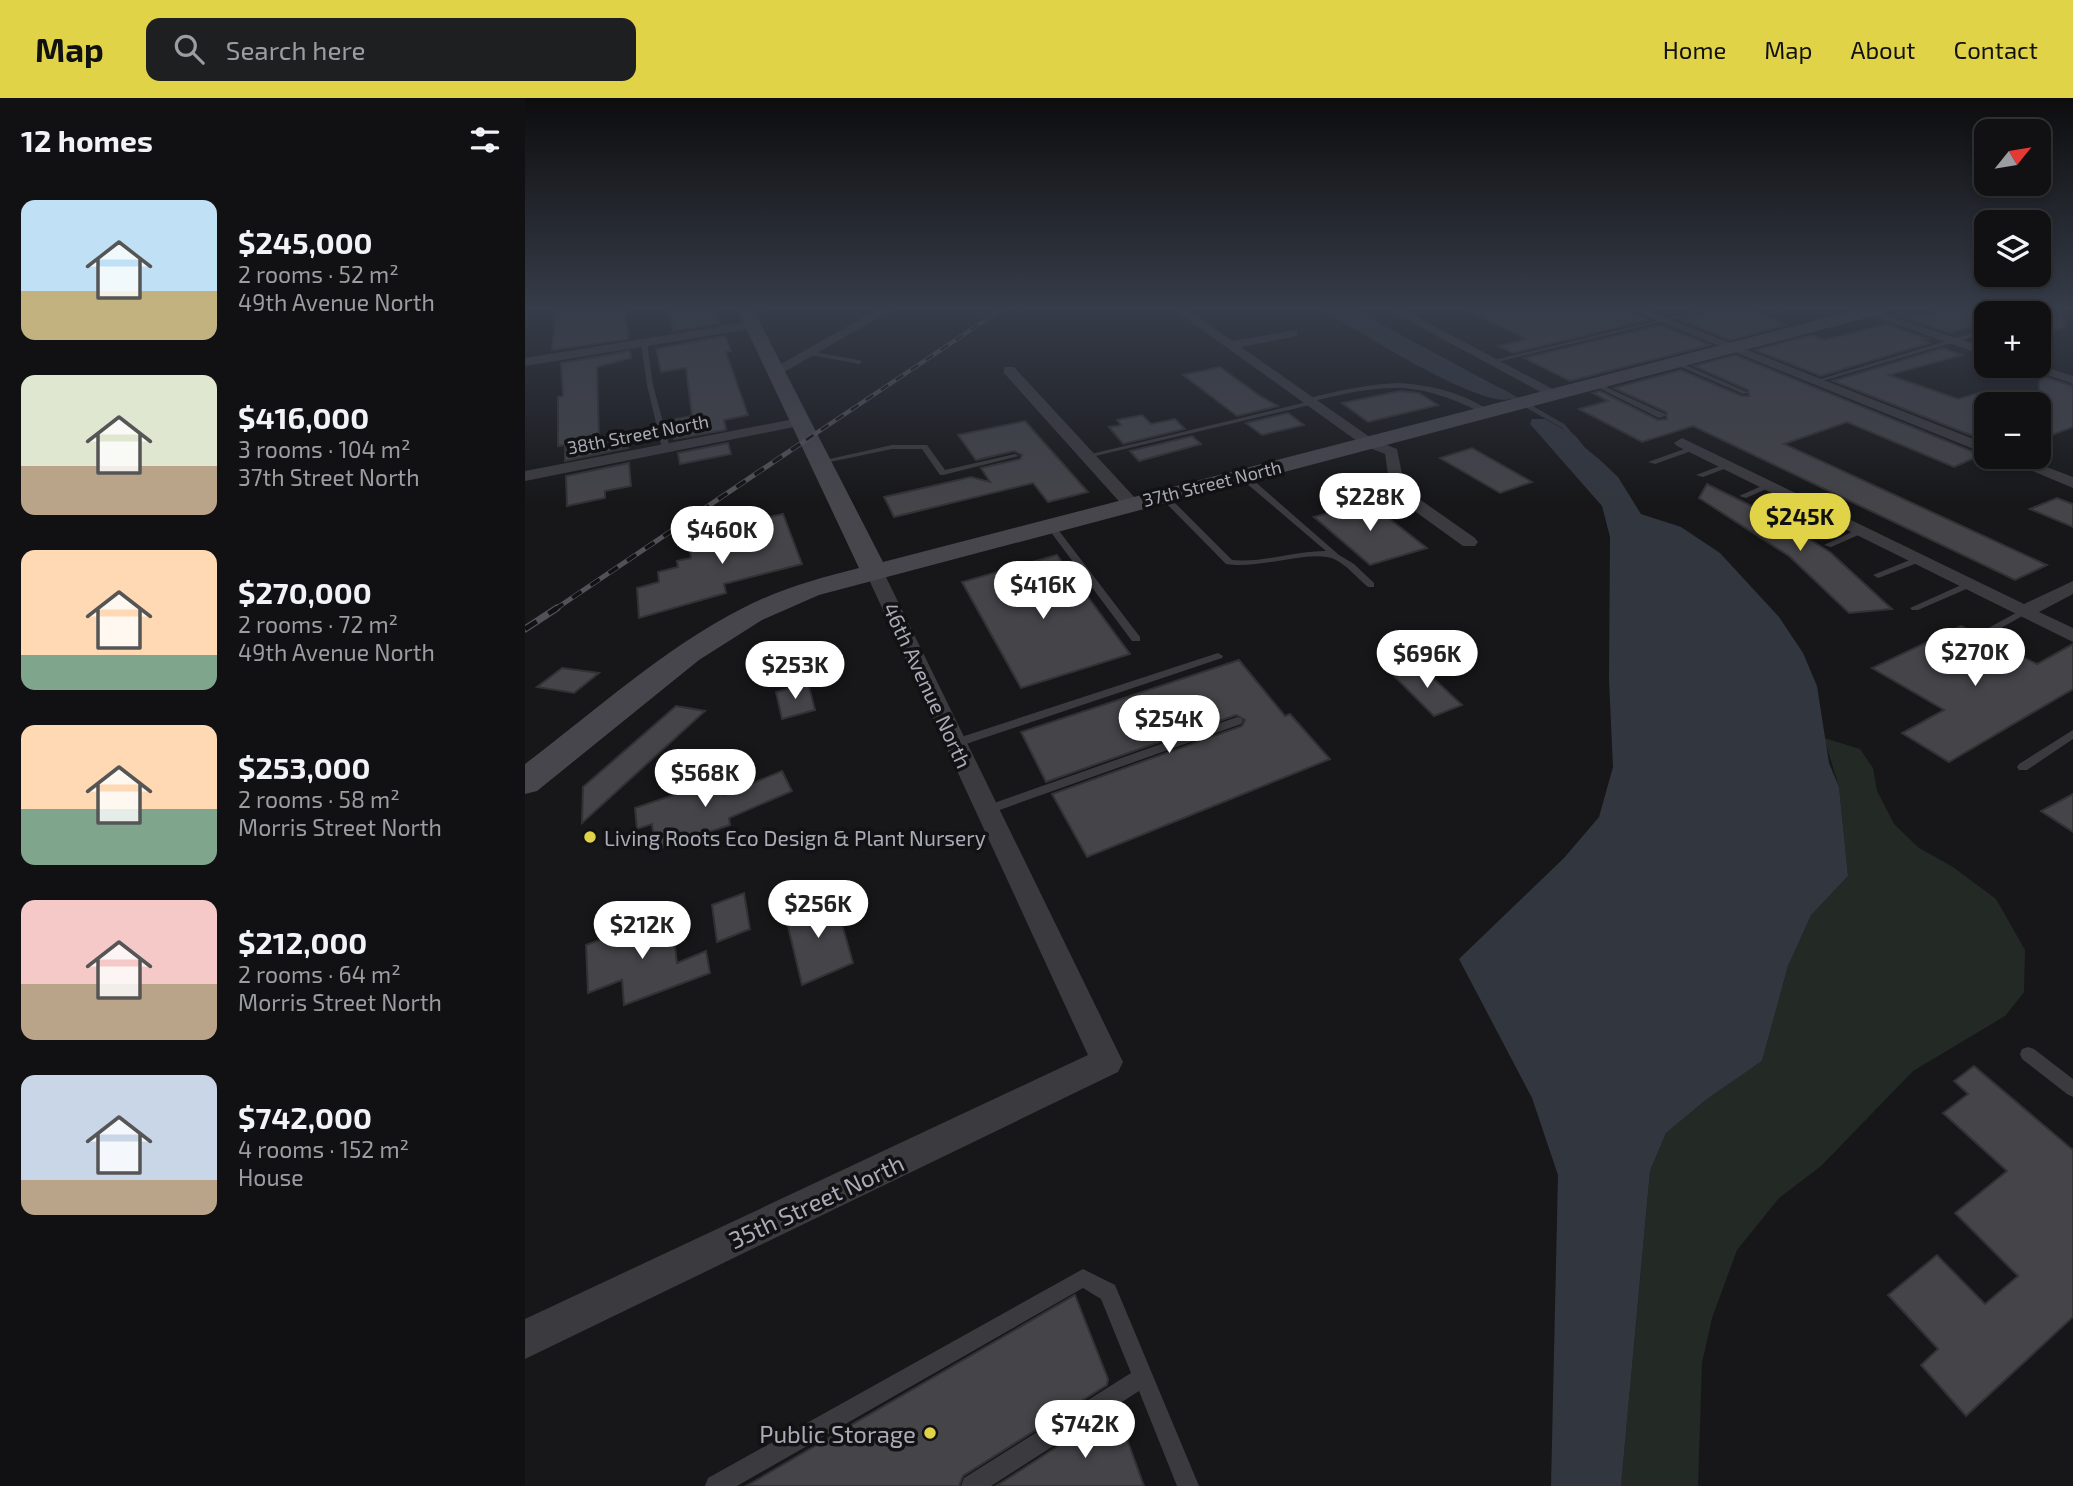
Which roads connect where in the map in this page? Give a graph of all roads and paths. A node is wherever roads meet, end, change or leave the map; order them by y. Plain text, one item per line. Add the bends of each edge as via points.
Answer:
1 (648, 374) edge
2 (775, 374) edge
3 (1012, 374) edge
4 (1271, 374) edge
5 (1514, 374) edge
6 (1629, 374) edge
7 (1701, 374) edge
8 (1797, 374) edge
9 (1844, 374) edge
10 (2053, 374) edge
11 (2073, 380) edge
12 (1817, 382) junction
13 (1593, 383) junction
14 (1745, 393) dead end
15 (1550, 395) junction
16 (1310, 401) junction
17 (1494, 410) junction
18 (1662, 416) dead end
19 (799, 422) junction
20 (1369, 443) junction
21 (1974, 444) edge
22 (1687, 446) joint
23 (666, 448) junction
24 (1015, 456) dead end
25 (1087, 456) junction
26 (820, 462) junction
27 (1652, 462) dead end
28 (1728, 466) junction
29 (2037, 469) edge
30 (1242, 475) junction
31 (1700, 475) dead end
32 (525, 477) edge
33 (2073, 483) edge
34 (1769, 486) junction
35 (1163, 495) junction
36 (1743, 496) dead end
37 (1131, 504) junction
38 (1811, 507) junction
39 (1782, 518) dead end
40 (1050, 524) junction
41 (1860, 531) junction
42 (1469, 542) dead end
43 (1828, 545) dead end
44 (1337, 556) junction
45 (1917, 560) junction
46 (874, 571) junction
47 (1878, 575) dead end
48 (1371, 585) dead end
49 (1968, 585) junction
50 (2073, 587) edge
51 (1915, 608) dead end
52 (2023, 612) junction
53 (1989, 631) dead end
54 (2073, 636) edge
55 (1136, 639) dead end
56 (1218, 656) dead end
57 (1237, 721) dead end
58 (2073, 734) edge
59 (956, 743) junction
60 (2023, 766) dead end
61 (525, 782) edge
62 (988, 810) junction
63 (2028, 1054) dead end
64 (1107, 1062) joint
65 (2073, 1089) edge
66 (525, 1339) edge
67 (1143, 1377) junction
68 (716, 1486) edge
69 (972, 1486) edge
70 (1188, 1486) edge

1 - 23 lane
2 - 19 street, 46th Avenue North
3 - 25 street
4 - 16 street
5 - 15 street
6 - 13 street, 37th Street North
7 - 14 lane
8 - 12 street
9 - 12 lane
10 - 11 street
12 - 21 street
13 - 15 street, 37th Street North
13 - 18 lane
15 - 17 street, 37th Street North
16 - 17 lane via 1378,384 1411,384
16 - 20 street
16 - 25 lane
17 - 20 street, 37th Street North
19 - 23 street, 38th Street North
19 - 26 street, 46th Avenue North
20 - 30 street, 37th Street North
20 - 42 street via 1392,452 1397,491
22 - 27 lane
22 - 28 street
23 - 32 street, 38th Street North
24 - 26 lane via 943,472 923,447 892,447
25 - 37 street
26 - 46 street, 46th Avenue North
28 - 31 lane
28 - 34 street
29 - 33 street
30 - 35 street, 37th Street North
30 - 44 lane
34 - 36 lane
34 - 38 street
35 - 37 street, 37th Street North
35 - 44 lane via 1229,562 1251,565 1315,554
37 - 40 street, 37th Street North
38 - 39 lane
38 - 41 street
40 - 46 street, 37th Street North
40 - 55 lane
41 - 43 lane
41 - 45 street
44 - 48 lane
45 - 47 lane
45 - 49 street
46 - 59 street, 46th Avenue North
46 - 61 street, 37th Street North via 809,589 751,614 688,653
49 - 51 lane
49 - 52 street
50 - 52 street
52 - 53 lane
52 - 54 street
56 - 59 lane
57 - 62 lane
58 - 60 lane
59 - 62 street, 46th Avenue North
62 - 64 street, 46th Avenue North
63 - 65 lane
64 - 66 street, 35th Street North
67 - 68 lane via 1108,1292 1083,1278
67 - 69 lane
67 - 70 lane

